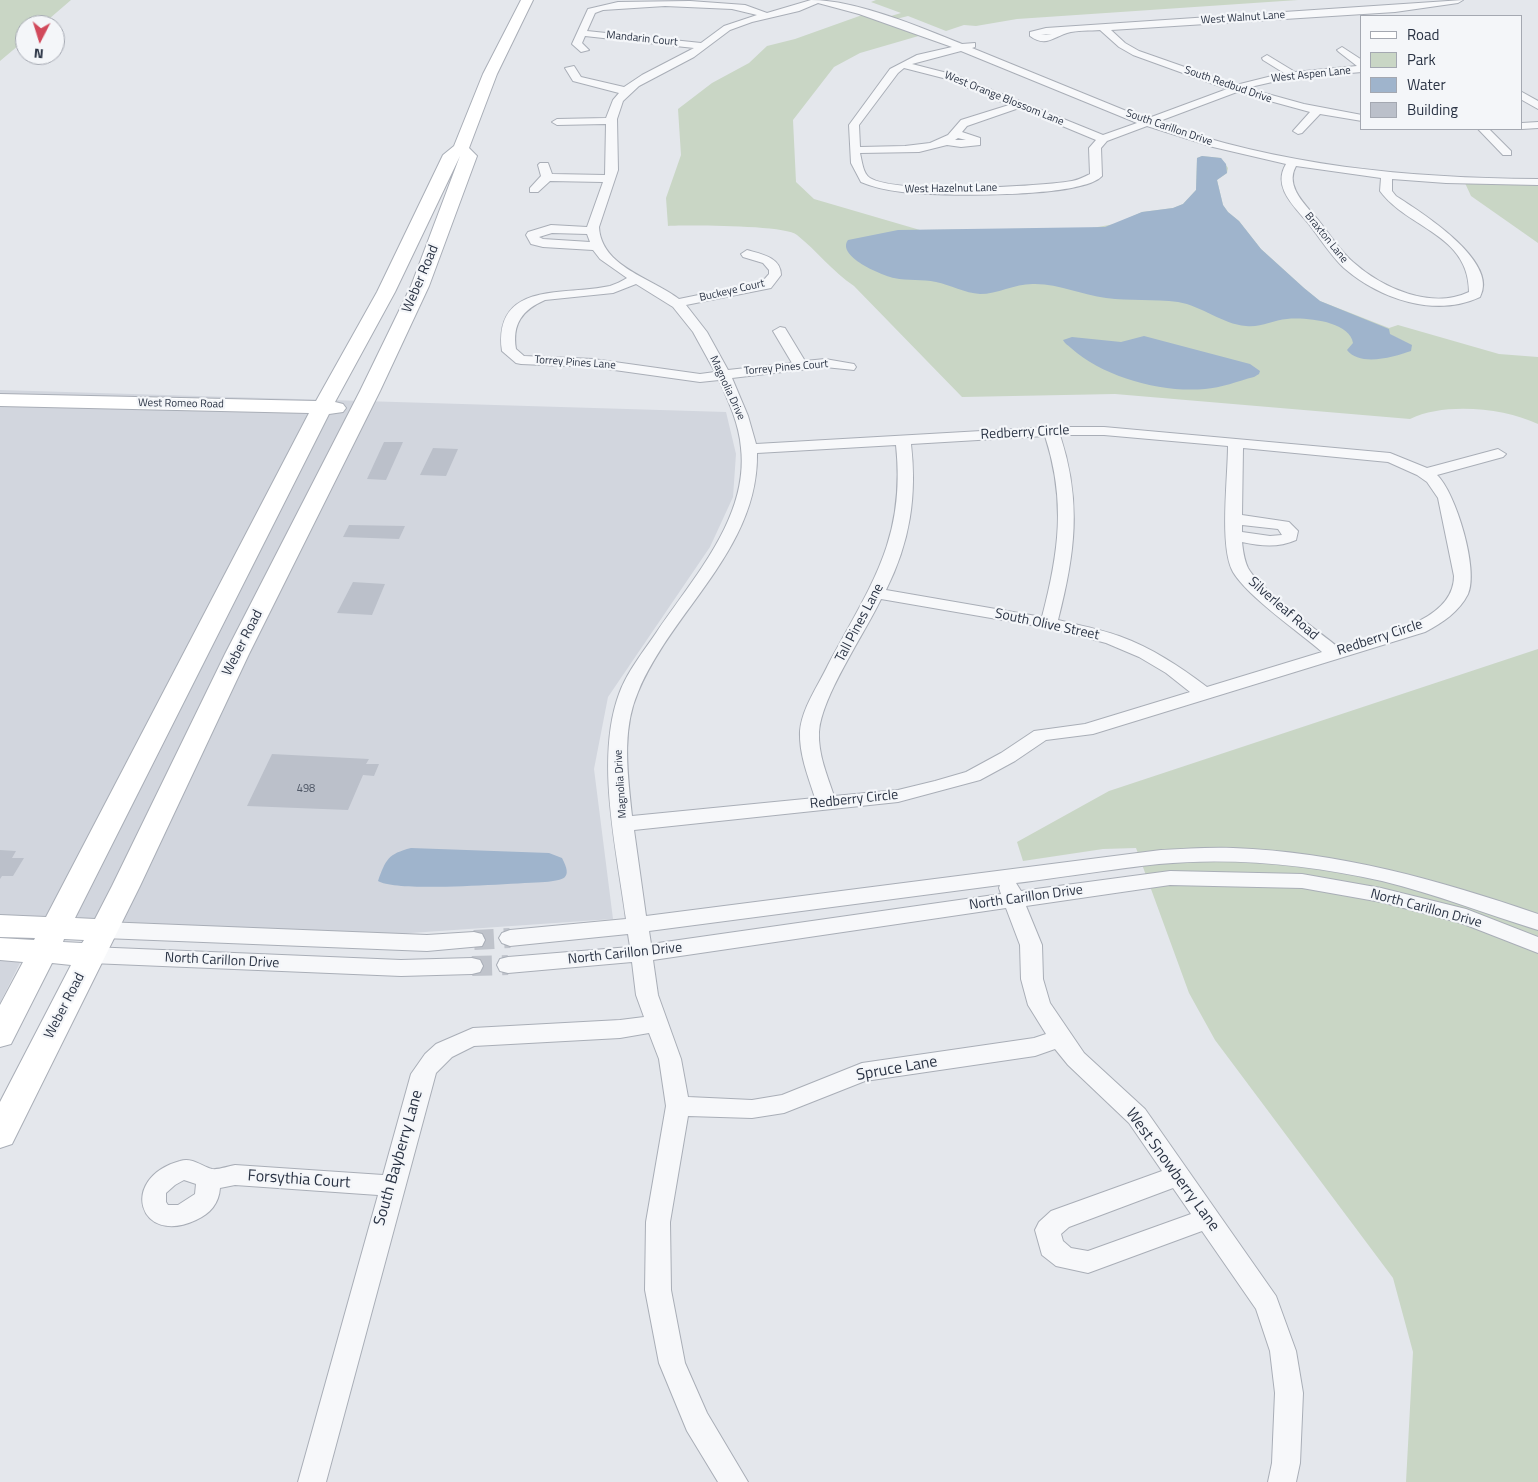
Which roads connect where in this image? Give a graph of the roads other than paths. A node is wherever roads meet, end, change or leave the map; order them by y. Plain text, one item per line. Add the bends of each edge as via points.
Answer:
1 (527, 0) edge
2 (817, 0) edge
3 (847, 0) edge
4 (1458, 0) edge
5 (1395, 8) junction
6 (1405, 15) edge
7 (766, 16) junction
8 (1103, 28) junction
9 (1065, 30) dead end
10 (583, 32) junction
11 (972, 45) junction
12 (702, 46) junction
13 (960, 48) junction
14 (584, 50) dead end
15 (1342, 50) dead end
16 (1267, 58) dead end
17 (1360, 64) edge
18 (902, 65) junction
19 (570, 68) dead end
20 (1360, 70) edge
21 (1293, 75) junction
22 (1233, 89) junction
23 (626, 90) junction
24 (1525, 92) edge
25 (1019, 105) junction
26 (1538, 106) edge
27 (1317, 110) junction
28 (1360, 118) edge
29 (611, 121) junction
30 (1154, 121) junction
31 (554, 122) dead end
32 (1538, 125) edge
33 (1523, 126) edge
34 (1484, 130) edge
35 (1298, 131) dead end
36 (955, 133) junction
37 (1103, 139) junction
38 (946, 141) junction
39 (461, 149) junction
40 (855, 150) junction
41 (1507, 153) dead end
42 (1294, 161) junction
43 (544, 165) dead end
44 (1387, 174) junction
45 (547, 177) junction
46 (1538, 177) edge
47 (610, 179) junction
48 (1538, 182) edge
49 (534, 190) dead end
50 (593, 230) junction
51 (596, 246) junction
52 (747, 254) dead end
53 (638, 279) junction
54 (677, 303) junction
55 (780, 331) dead end
56 (800, 365) junction
57 (849, 367) dead end
58 (722, 374) junction
59 (0, 400) edge
60 (322, 408) junction
61 (362, 409) junction
62 (1051, 431) junction
63 (903, 440) junction
64 (1236, 442) junction
65 (749, 450) junction
66 (1498, 454) dead end
67 (1426, 473) junction
68 (1234, 518) junction
69 (1234, 536) junction
70 (876, 593) junction
71 (1049, 622) junction
72 (1334, 653) junction
73 (1203, 693) junction
74 (826, 803) junction
75 (624, 824) junction
76 (1010, 889) junction
77 (1538, 922) edge
78 (638, 925) junction
79 (0, 926) edge
80 (510, 938) tunnel mouth
81 (49, 940) junction
82 (474, 940) tunnel mouth
83 (97, 942) junction
84 (1538, 945) edge
85 (0, 949) edge
86 (641, 953) junction
87 (508, 965) tunnel mouth
88 (472, 966) tunnel mouth
89 (656, 1023) junction
90 (0, 1035) edge
91 (1060, 1038) junction
92 (678, 1106) junction
93 (0, 1134) edge
94 (1179, 1176) junction
95 (207, 1180) dead end
96 (391, 1186) junction
97 (1208, 1218) junction
98 (312, 1482) edge
99 (734, 1482) edge
100 (1282, 1482) edge

1 - 39 main road, Weber Road via 490,74
2 - 7 street via 795,10
2 - 13 street, South Carillon Drive via 868,13
3 - 11 street, South Carillon Drive via 892,13
4 - 5 street, West Walnut Lane
5 - 6 street
5 - 8 street, West Walnut Lane
7 - 10 street via 736,6 624,1 594,8
7 - 12 street via 728,28
8 - 9 street, West Walnut Lane
8 - 22 street, South Redbud Drive via 1122,46 1136,53
10 - 12 street, Mandarin Court
10 - 14 street via 577,44
11 - 13 street, West Hazelnut Lane
11 - 30 street, South Carillon Drive
12 - 23 street via 694,54
13 - 18 street, West Hazelnut Lane
13 - 30 street, South Carillon Drive
15 - 17 street
16 - 21 street
18 - 25 street, West Orange Blossom Lane via 952,77
18 - 40 street, West Hazelnut Lane via 894,71 854,126
19 - 23 street via 577,79 584,82
20 - 21 street, West Aspen Lane
21 - 22 street, West Aspen Lane
22 - 27 street, South Redbud Drive
22 - 30 street, West Aspen Lane
23 - 29 street via 613,110
24 - 26 street
25 - 36 street via 976,117 958,127
25 - 37 street, West Orange Blossom Lane
27 - 28 street, South Redbud Drive
27 - 35 street
29 - 31 street
29 - 47 street via 614,160
30 - 37 street
30 - 42 street, South Carillon Drive via 1213,143
30 - 46 street, South Carillon Drive via 1273,150 1343,162 1466,175
32 - 33 street
34 - 41 street
36 - 38 street
36 - 38 street via 977,141 968,145
37 - 40 street, West Hazelnut Lane via 1095,148 1096,176 1064,186 921,192 890,189 865,180 858,172
38 - 40 street via 910,149
39 - 60 main road, Weber Road via 451,155 386,292
39 - 61 main road, Weber Road via 469,156 420,286
42 - 44 street, South Carillon Drive
42 - 44 street, Braxton Lane via 1286,173 1285,183 1291,194 1357,273 1422,302 1446,303 1475,294 1470,263 1453,242 1392,198 1386,191
43 - 45 street
44 - 48 street, South Carillon Drive via 1486,182
45 - 47 street
45 - 49 street
47 - 50 street
50 - 51 street
50 - 51 street via 551,229 532,235 535,241 543,243
51 - 53 street, Magnolia Drive
52 - 54 street, Buckeye Court via 767,260 775,269 775,275 766,285
53 - 54 street, Magnolia Drive
53 - 58 street, Torrey Pines Lane via 613,288 532,300 508,325 509,351 521,360 593,362 700,378
54 - 58 street, Magnolia Drive via 700,332
55 - 56 street
56 - 57 street, Torrey Pines Court via 825,363
56 - 58 street, Torrey Pines Court
58 - 65 street, Magnolia Drive via 745,429
59 - 60 main road, West Romeo Road
60 - 61 main road, West Romeo Road
60 - 81 main road, Weber Road
61 - 83 main road, Weber Road via 237,654
62 - 63 street, Redberry Circle
62 - 64 street, Redberry Circle via 1104,431
62 - 71 street via 1063,469 1069,521 1061,577
63 - 65 street, Redberry Circle
63 - 70 street, Tall Pines Lane via 908,481 907,508 901,533
64 - 67 street, Redberry Circle via 1390,458
64 - 68 street, Silverleaf Road
65 - 75 street, Magnolia Drive via 744,490 731,532 642,666 628,693 617,756
66 - 67 street
67 - 72 street, Redberry Circle via 1435,480 1448,500 1462,569 1462,587 1440,617 1420,628
68 - 69 street, Silverleaf Road
68 - 69 street via 1283,525 1290,531 1290,537 1268,540
69 - 72 street, Silverleaf Road via 1240,571
70 - 71 street, South Olive Street
70 - 74 street, Tall Pines Lane via 822,694 811,723 810,749
71 - 73 street, South Olive Street via 1112,639 1146,653
72 - 73 street, Redberry Circle
73 - 74 street, Redberry Circle via 1086,730 1041,735 1008,758 973,776 938,787 898,796
74 - 75 street, Redberry Circle
75 - 78 street, Magnolia Drive
76 - 77 street, North Carillon Drive via 1161,857 1233,855 1303,861 1381,874 1436,888
76 - 78 street, North Carillon Drive
76 - 84 street, North Carillon Drive via 1170,878 1302,881 1381,895 1466,917
76 - 86 street, North Carillon Drive
76 - 91 street, West Snowberry Lane via 1031,945 1032,979 1039,1005
78 - 80 street, North Carillon Drive
78 - 86 street
79 - 81 main road
81 - 83 main road
81 - 85 main road
81 - 90 main road, Weber Road
82 - 83 street, North Carillon Drive
83 - 88 street, North Carillon Drive via 401,968
83 - 93 main road, Weber Road
86 - 87 street, North Carillon Drive
86 - 89 street via 647,994
89 - 92 street via 670,1058
89 - 96 street, South Bayberry Lane via 620,1029 473,1037 434,1056 423,1074
91 - 92 street, Spruce Lane via 1035,1047 862,1072 784,1104 752,1109
91 - 94 street, West Snowberry Lane via 1076,1059 1137,1116
92 - 99 street via 658,1222 658,1290 672,1363 697,1422
94 - 97 street, West Snowberry Lane
94 - 97 street via 1060,1219 1048,1230 1051,1247 1065,1258 1088,1262
95 - 96 street, Forsythia Court via 235,1175
96 - 98 street, South Bayberry Lane
97 - 100 street, West Snowberry Lane via 1267,1304 1283,1351 1289,1393

